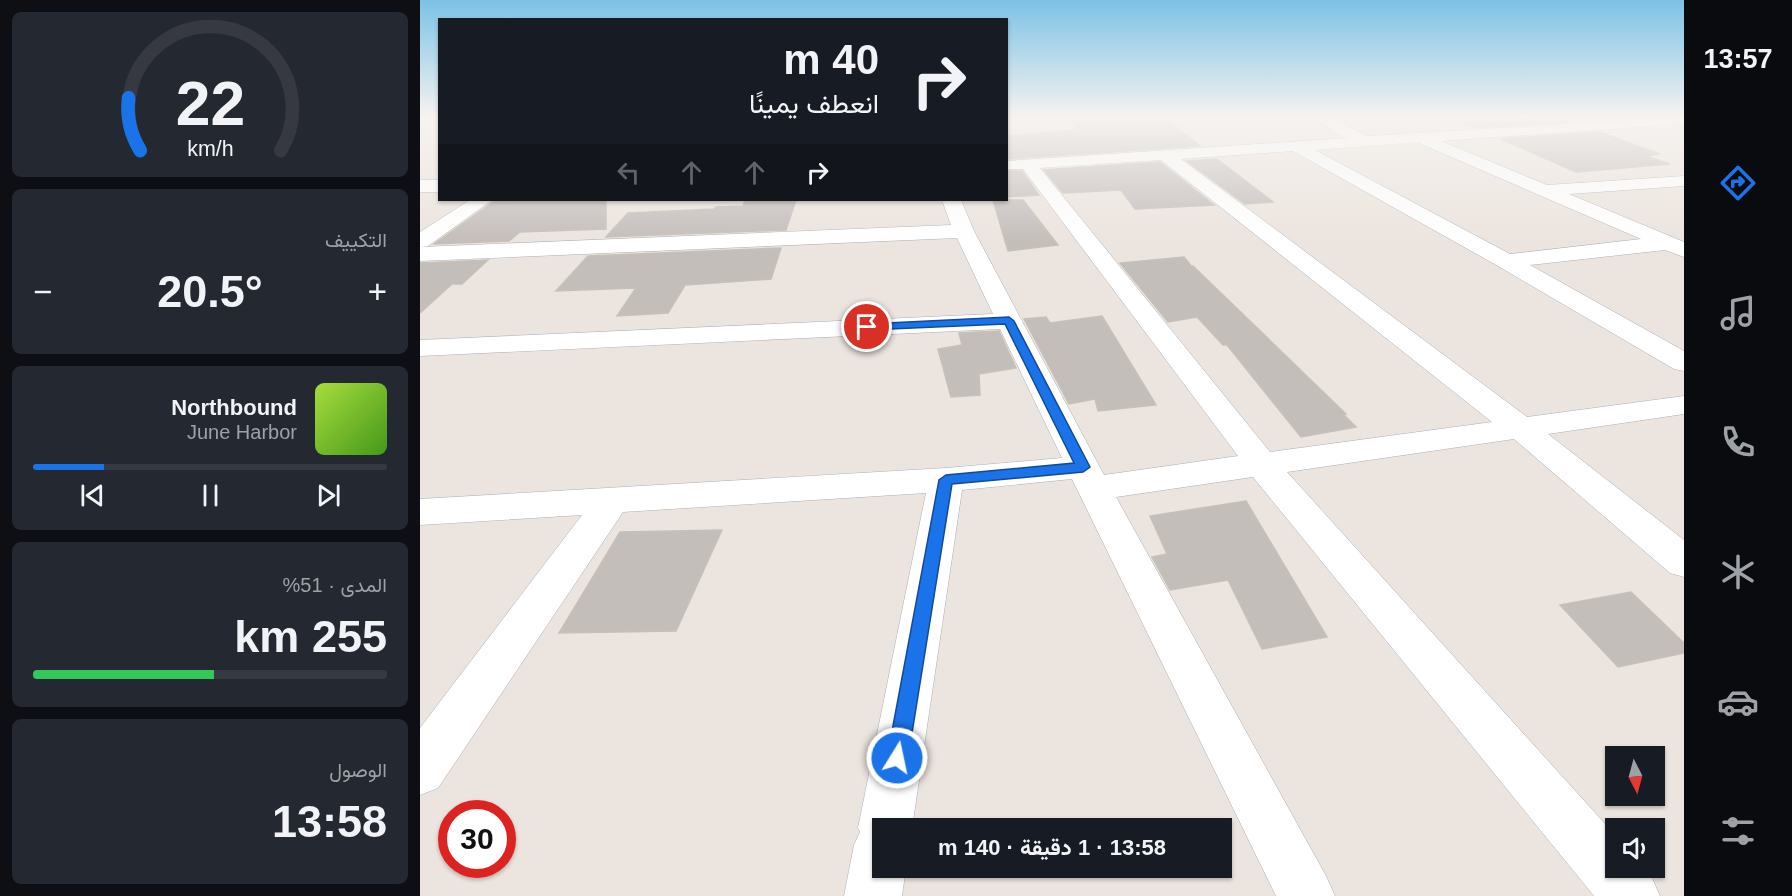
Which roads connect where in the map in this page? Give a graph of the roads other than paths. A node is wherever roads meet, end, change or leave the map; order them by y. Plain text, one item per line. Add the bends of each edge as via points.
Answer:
1 (1093, 159) edge
2 (1170, 159) edge
3 (1319, 159) edge
4 (1470, 159) edge
5 (1017, 164) edge
6 (1684, 180) edge
7 (420, 186) edge
8 (438, 186) edge
9 (1544, 190) junction
10 (480, 201) edge
11 (958, 215) edge
12 (420, 241) edge
13 (1676, 246) edge
14 (420, 254) edge
15 (1506, 261) junction
16 (1009, 321) junction
17 (420, 348) edge
18 (1684, 363) edge
19 (1684, 405) edge
20 (1523, 430) junction
21 (1262, 465) junction
22 (1088, 478) junction
23 (946, 480) junction
24 (611, 502) junction
25 (420, 512) edge
26 (1684, 561) edge
27 (420, 770) edge
28 (887, 818) edge
29 (876, 878) edge
30 (873, 896) edge
31 (1306, 896) edge
32 (1631, 896) edge

1 - 5 street
2 - 20 street
3 - 15 street
4 - 9 street
5 - 21 street
6 - 9 street
7 - 8 street
9 - 13 street
10 - 12 street
11 - 14 street
11 - 16 street
13 - 15 street
15 - 18 street
16 - 17 street
16 - 22 street
19 - 20 street
20 - 21 street
20 - 26 street
21 - 22 street
21 - 32 street
22 - 23 street
22 - 31 street
23 - 24 street
23 - 28 street
24 - 25 street
24 - 27 street
29 - 30 street

